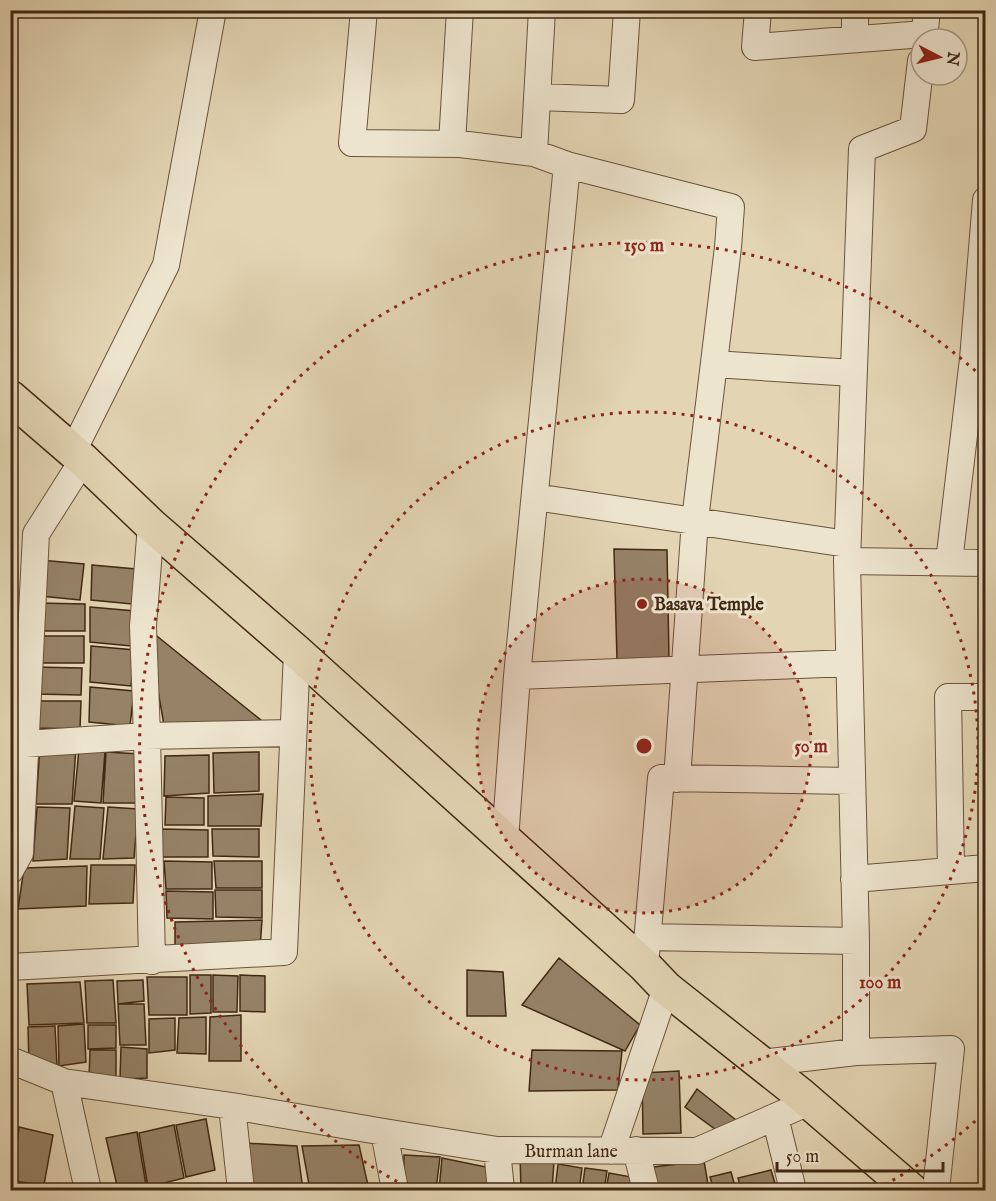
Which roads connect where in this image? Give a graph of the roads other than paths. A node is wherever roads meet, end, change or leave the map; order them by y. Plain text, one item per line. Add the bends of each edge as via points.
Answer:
1 (213, 10) edge
2 (364, 10) edge
3 (460, 10) edge
4 (542, 10) edge
5 (627, 10) edge
6 (758, 10) edge
7 (855, 10) edge
8 (909, 31) edge
9 (855, 39) junction
10 (918, 87) edge
11 (537, 97) junction
12 (460, 144) junction
13 (534, 153) junction
14 (567, 165) junction
15 (986, 200) edge
16 (979, 359) edge
17 (714, 364) junction
18 (852, 373) junction
19 (10, 397) edge
20 (78, 455) junction
21 (536, 497) junction
22 (694, 520) junction
23 (151, 525) junction
24 (847, 552) junction
25 (950, 562) junction
26 (986, 563) edge
27 (21, 627) edge
28 (297, 652) junction
29 (849, 663) junction
30 (684, 669) junction
31 (517, 676) junction
32 (986, 697) edge
33 (292, 733) junction
34 (147, 736) junction
35 (18, 743) edge
36 (677, 778) junction
37 (852, 781) junction
38 (505, 840) junction
39 (986, 868) edge
40 (10, 871) edge
41 (951, 871) junction
42 (854, 879) junction
43 (856, 941) junction
44 (152, 961) junction
45 (653, 964) junction
46 (10, 967) edge
47 (856, 1052) junction
48 (10, 1060) edge
49 (761, 1063) junction
50 (64, 1082) junction
51 (809, 1102) junction
52 (232, 1106) junction
53 (775, 1117) junction
54 (384, 1132) junction
55 (497, 1150) junction
56 (624, 1151) junction
57 (88, 1191) edge
58 (241, 1191) edge
59 (395, 1191) edge
60 (501, 1191) edge
61 (646, 1191) edge
62 (793, 1191) edge
63 (911, 1191) edge
64 (936, 1191) edge

1 - 20 street via 166,265
2 - 12 street via 352,143
3 - 12 street via 452,143
4 - 11 street
5 - 11 street via 621,100
6 - 9 street via 755,48
7 - 9 street
8 - 9 street
10 - 18 street via 913,129 862,149
11 - 13 street
12 - 13 street
13 - 14 street
14 - 17 street via 731,207
14 - 21 street
15 - 16 street
16 - 25 street
17 - 18 street
17 - 22 street
18 - 24 street
19 - 20 main road
20 - 23 main road
20 - 27 street via 36,534
21 - 22 street
21 - 31 street
22 - 24 street
22 - 30 street
23 - 28 main road
23 - 34 street via 143,626
24 - 25 street
24 - 29 street
25 - 26 street
27 - 35 street
28 - 33 street
28 - 38 main road
29 - 30 street
29 - 37 street
30 - 31 street
30 - 36 street
31 - 38 street
32 - 41 street via 948,697
33 - 34 street
33 - 44 street via 284,952
34 - 35 street
34 - 44 street
35 - 40 street via 20,853
36 - 37 street
36 - 45 street via 661,778
37 - 42 street
38 - 45 main road
39 - 41 street
41 - 42 street
42 - 43 street
43 - 45 street
43 - 47 street
44 - 46 street
45 - 49 main road
45 - 56 street
47 - 49 street
47 - 64 street via 951,1049
48 - 50 street, Burman lane
49 - 51 main road
50 - 52 street, Burman lane
50 - 57 street
51 - 53 street, Burman lane
51 - 63 main road
52 - 54 street, Burman lane
52 - 58 street
53 - 56 street, Burman lane via 697,1151
53 - 62 street
54 - 55 street, Burman lane
54 - 59 street
55 - 56 street, Burman lane
55 - 60 street
56 - 61 street

